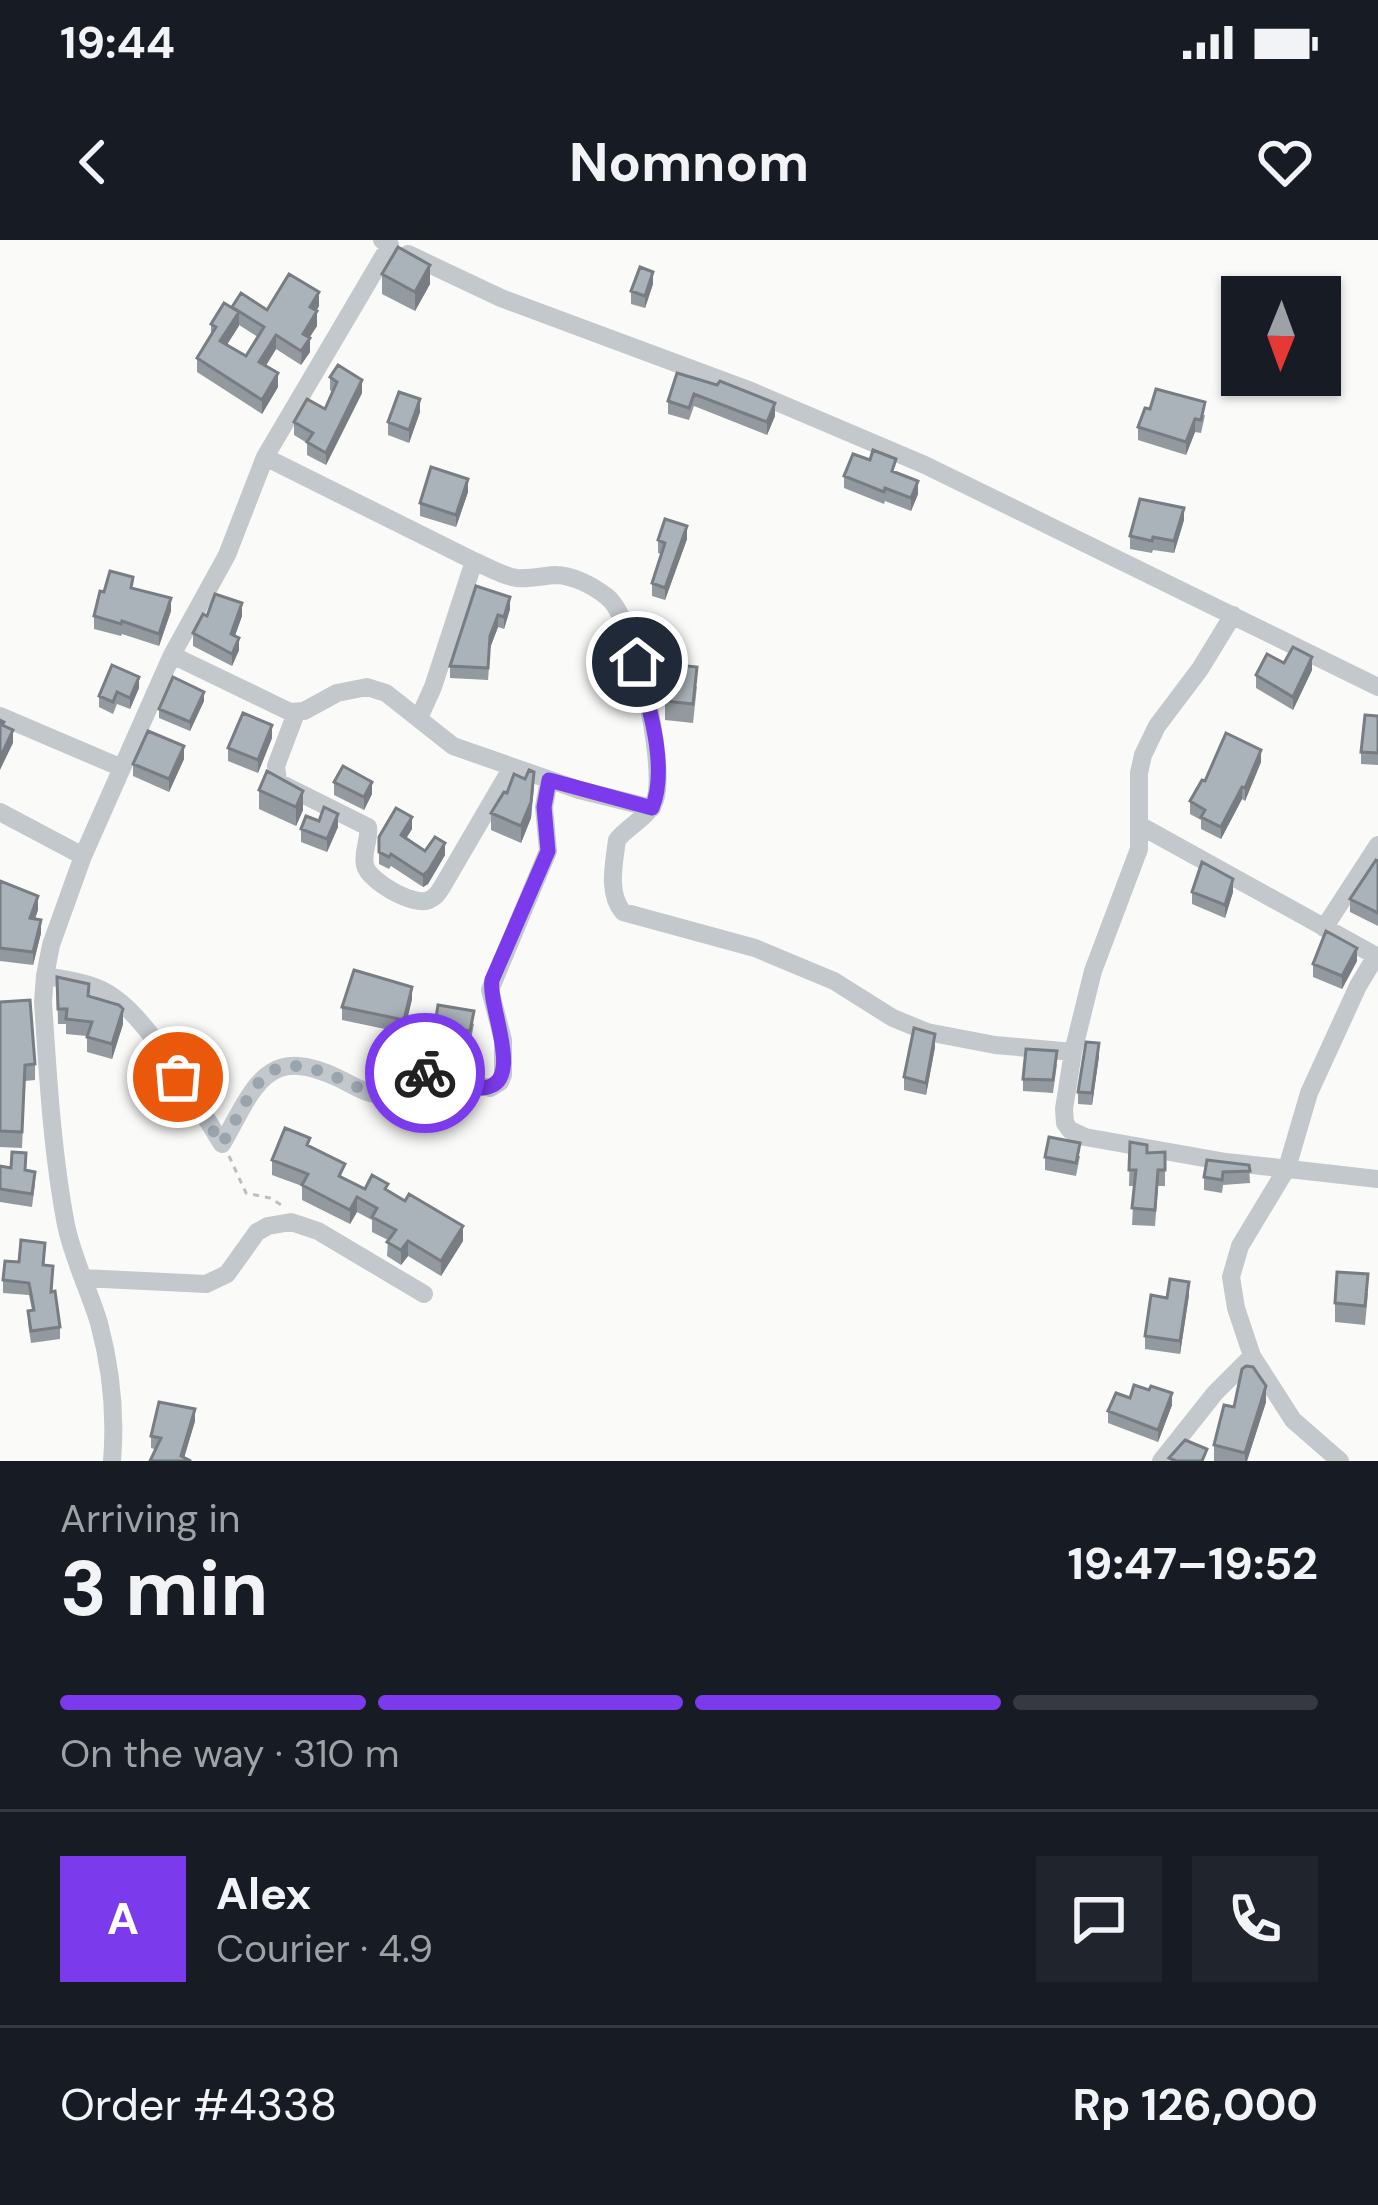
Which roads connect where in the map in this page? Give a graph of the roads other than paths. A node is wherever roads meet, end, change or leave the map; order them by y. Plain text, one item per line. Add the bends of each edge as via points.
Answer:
1 (388, 242) edge
2 (265, 458) junction
3 (474, 561) junction
4 (1233, 615) junction
5 (172, 656) junction
6 (1378, 688) edge
7 (296, 713) junction
8 (0, 716) edge
9 (419, 718) junction
10 (512, 766) junction
11 (122, 769) junction
12 (549, 780) junction
13 (652, 808) junction
14 (0, 812) edge
15 (1141, 826) junction
16 (1378, 844) edge
17 (83, 856) junction
18 (1324, 928) junction
19 (1377, 956) edge
20 (45, 976) junction
21 (1073, 1052) junction
22 (1287, 1168) junction
23 (1378, 1179) edge
24 (82, 1278) junction
25 (424, 1294) dead end
26 (1252, 1357) junction
27 (112, 1461) edge
28 (1161, 1461) edge
29 (1340, 1461) edge

1 - 2 street
1 - 4 street via 501,298 925,466
2 - 3 street
2 - 5 street via 227,555
3 - 9 street
3 - 13 street via 507,576 572,577 618,607 658,761
4 - 6 street
4 - 15 street via 1148,743 1138,773
5 - 7 street
5 - 11 street
7 - 9 street via 367,687
7 - 10 street via 278,782 368,827 369,873 417,902 442,887
8 - 11 street
9 - 10 street via 453,746
10 - 12 street
11 - 17 street
12 - 13 street
12 - 20 street via 548,851 492,980 503,1075 490,1088 421,1073 383,1095 317,1068 284,1066 265,1075 222,1144 140,1021 114,996
13 - 21 street via 617,840 613,891 623,913 755,948 928,1032
14 - 17 street
15 - 18 street
15 - 21 street
16 - 18 street
17 - 20 street
18 - 19 street
19 - 22 street via 1309,1093
20 - 24 street via 59,1180
21 - 22 street via 1064,1116 1076,1134
22 - 23 street
22 - 26 street via 1233,1264 1232,1292
24 - 25 street via 206,1284 226,1274 257,1232 290,1222
24 - 27 street via 108,1364
26 - 28 street
26 - 29 street via 1293,1420

